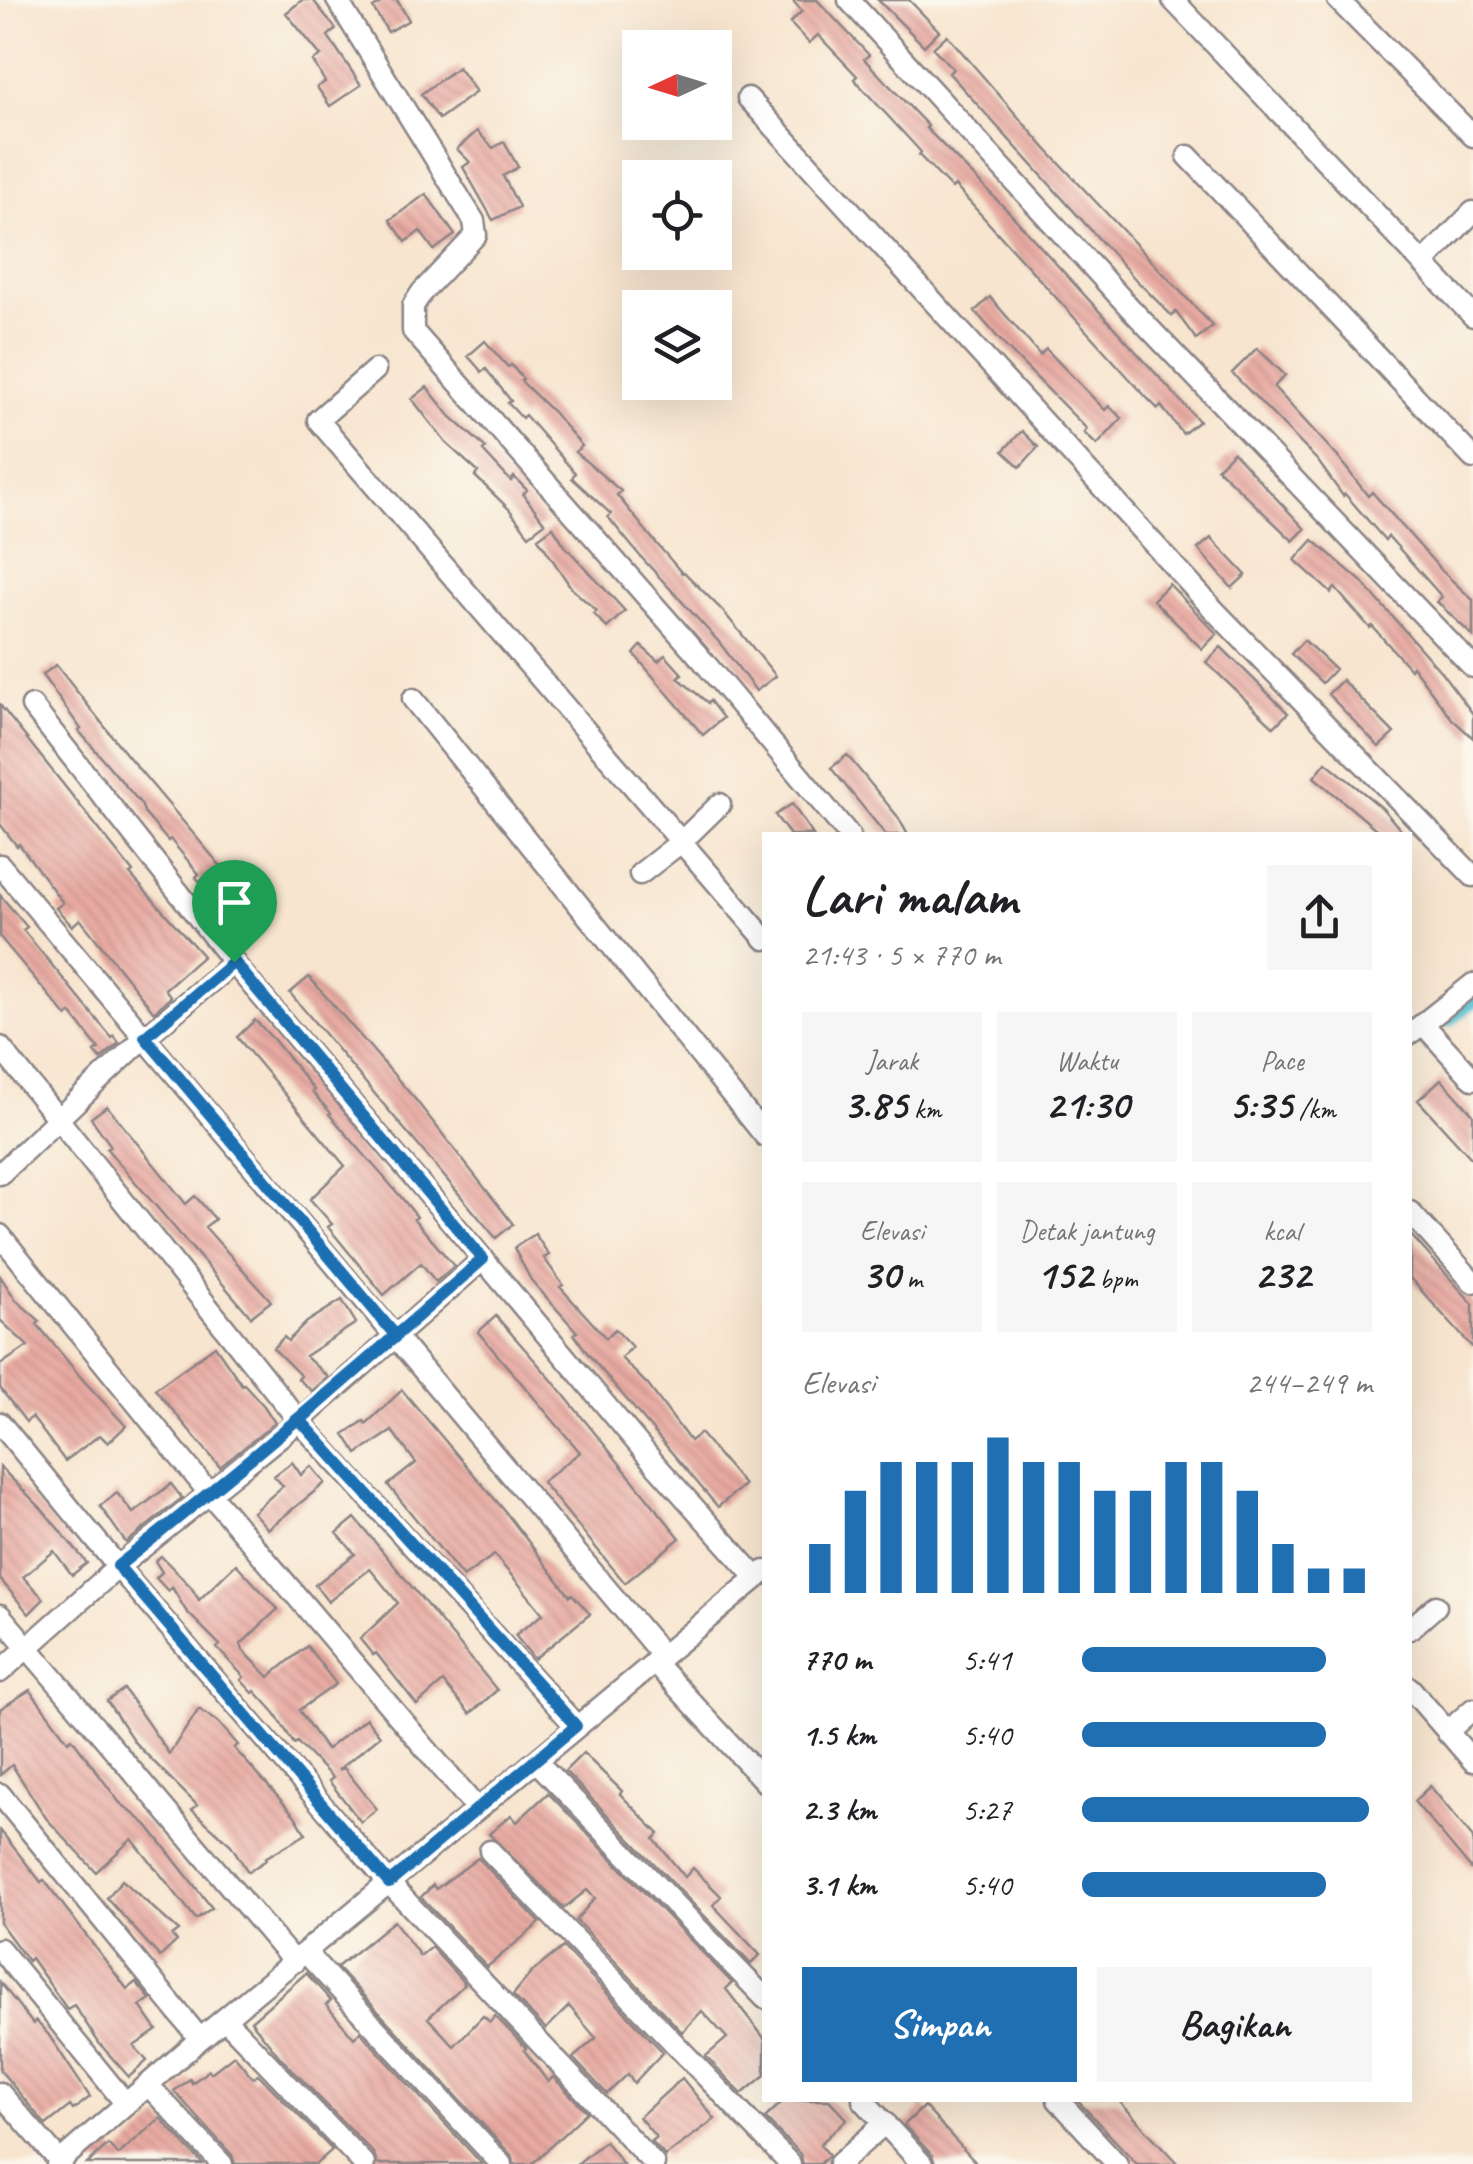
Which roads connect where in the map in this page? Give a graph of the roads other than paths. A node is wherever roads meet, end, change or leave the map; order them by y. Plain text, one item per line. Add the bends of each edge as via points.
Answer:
1 (337, 0) edge
2 (849, 0) edge
3 (1173, 0) edge
4 (1338, 0) edge
5 (748, 98) dead end
6 (1473, 136) edge
7 (1188, 156) dead end
8 (1473, 212) edge
9 (1424, 262) junction
10 (1473, 316) edge
11 (375, 370) dead end
12 (1473, 458) edge
13 (1473, 667) edge
14 (413, 699) dead end
15 (32, 706) dead end
16 (720, 804) dead end
17 (846, 832) edge
18 (681, 842) junction
19 (0, 865) edge
20 (640, 874) dead end
21 (1473, 876) edge
22 (762, 936) edge
23 (234, 962) junction
24 (1473, 984) edge
25 (1416, 1029) edge
26 (145, 1037) junction
27 (0, 1047) edge
28 (1473, 1079) edge
29 (58, 1119) junction
30 (762, 1132) edge
31 (0, 1174) edge
32 (1412, 1214) edge
33 (0, 1235) edge
34 (483, 1259) junction
35 (1473, 1282) edge
36 (396, 1336) junction
37 (300, 1420) junction
38 (0, 1423) edge
39 (210, 1494) junction
40 (118, 1566) junction
41 (761, 1574) edge
42 (1436, 1606) dead end
43 (0, 1615) edge
44 (1412, 1627) edge
45 (28, 1648) junction
46 (658, 1659) junction
47 (0, 1672) edge
48 (1412, 1690) edge
49 (1473, 1710) edge
50 (576, 1726) junction
51 (1448, 1732) junction
52 (537, 1762) junction
53 (1473, 1762) edge
54 (762, 1779) edge
55 (0, 1794) edge
56 (477, 1809) junction
57 (490, 1852) dead end
58 (389, 1883) junction
59 (0, 1948) edge
60 (300, 1958) junction
61 (762, 1995) edge
62 (225, 2018) junction
63 (200, 2039) junction
64 (148, 2085) junction
65 (0, 2093) edge
66 (865, 2102) edge
67 (1060, 2102) edge
68 (126, 2104) junction
69 (885, 2122) junction
70 (59, 2163) edge
71 (222, 2164) edge
72 (364, 2164) edge
73 (501, 2164) edge
74 (654, 2164) edge
75 (790, 2164) edge
76 (839, 2164) edge
77 (922, 2164) edge
78 (1117, 2164) edge

1 - 17 street via 474,220 476,235 413,306 412,331
2 - 13 street via 1130,308
3 - 9 street
4 - 6 street
5 - 21 street via 1214,610
7 - 12 street
8 - 9 street
9 - 10 street
11 - 18 street via 318,420
14 - 30 street
15 - 23 street
16 - 18 street
18 - 20 street
18 - 22 street
19 - 26 street
23 - 26 street
23 - 34 street
24 - 25 street
25 - 28 street
26 - 29 street
26 - 36 street
27 - 29 street
29 - 31 street
29 - 37 street
32 - 35 street
33 - 39 street
34 - 36 street
34 - 41 street via 655,1464
36 - 37 street
36 - 46 street
37 - 39 street
37 - 50 street
38 - 40 street
39 - 40 street
39 - 56 street
40 - 45 street
40 - 58 street
41 - 46 street
42 - 44 street
43 - 45 street
45 - 47 street
45 - 60 street
46 - 50 street
46 - 54 street
48 - 51 street
49 - 51 street
50 - 52 street
51 - 53 street
52 - 56 street
52 - 61 street
55 - 63 street
56 - 58 street
57 - 75 street
58 - 60 street
58 - 74 street
59 - 68 street
60 - 62 street
60 - 73 street
62 - 63 street
62 - 72 street
63 - 64 street
64 - 68 street
64 - 71 street
65 - 70 street
66 - 69 street
67 - 78 street
68 - 70 street
69 - 76 street
69 - 77 street

